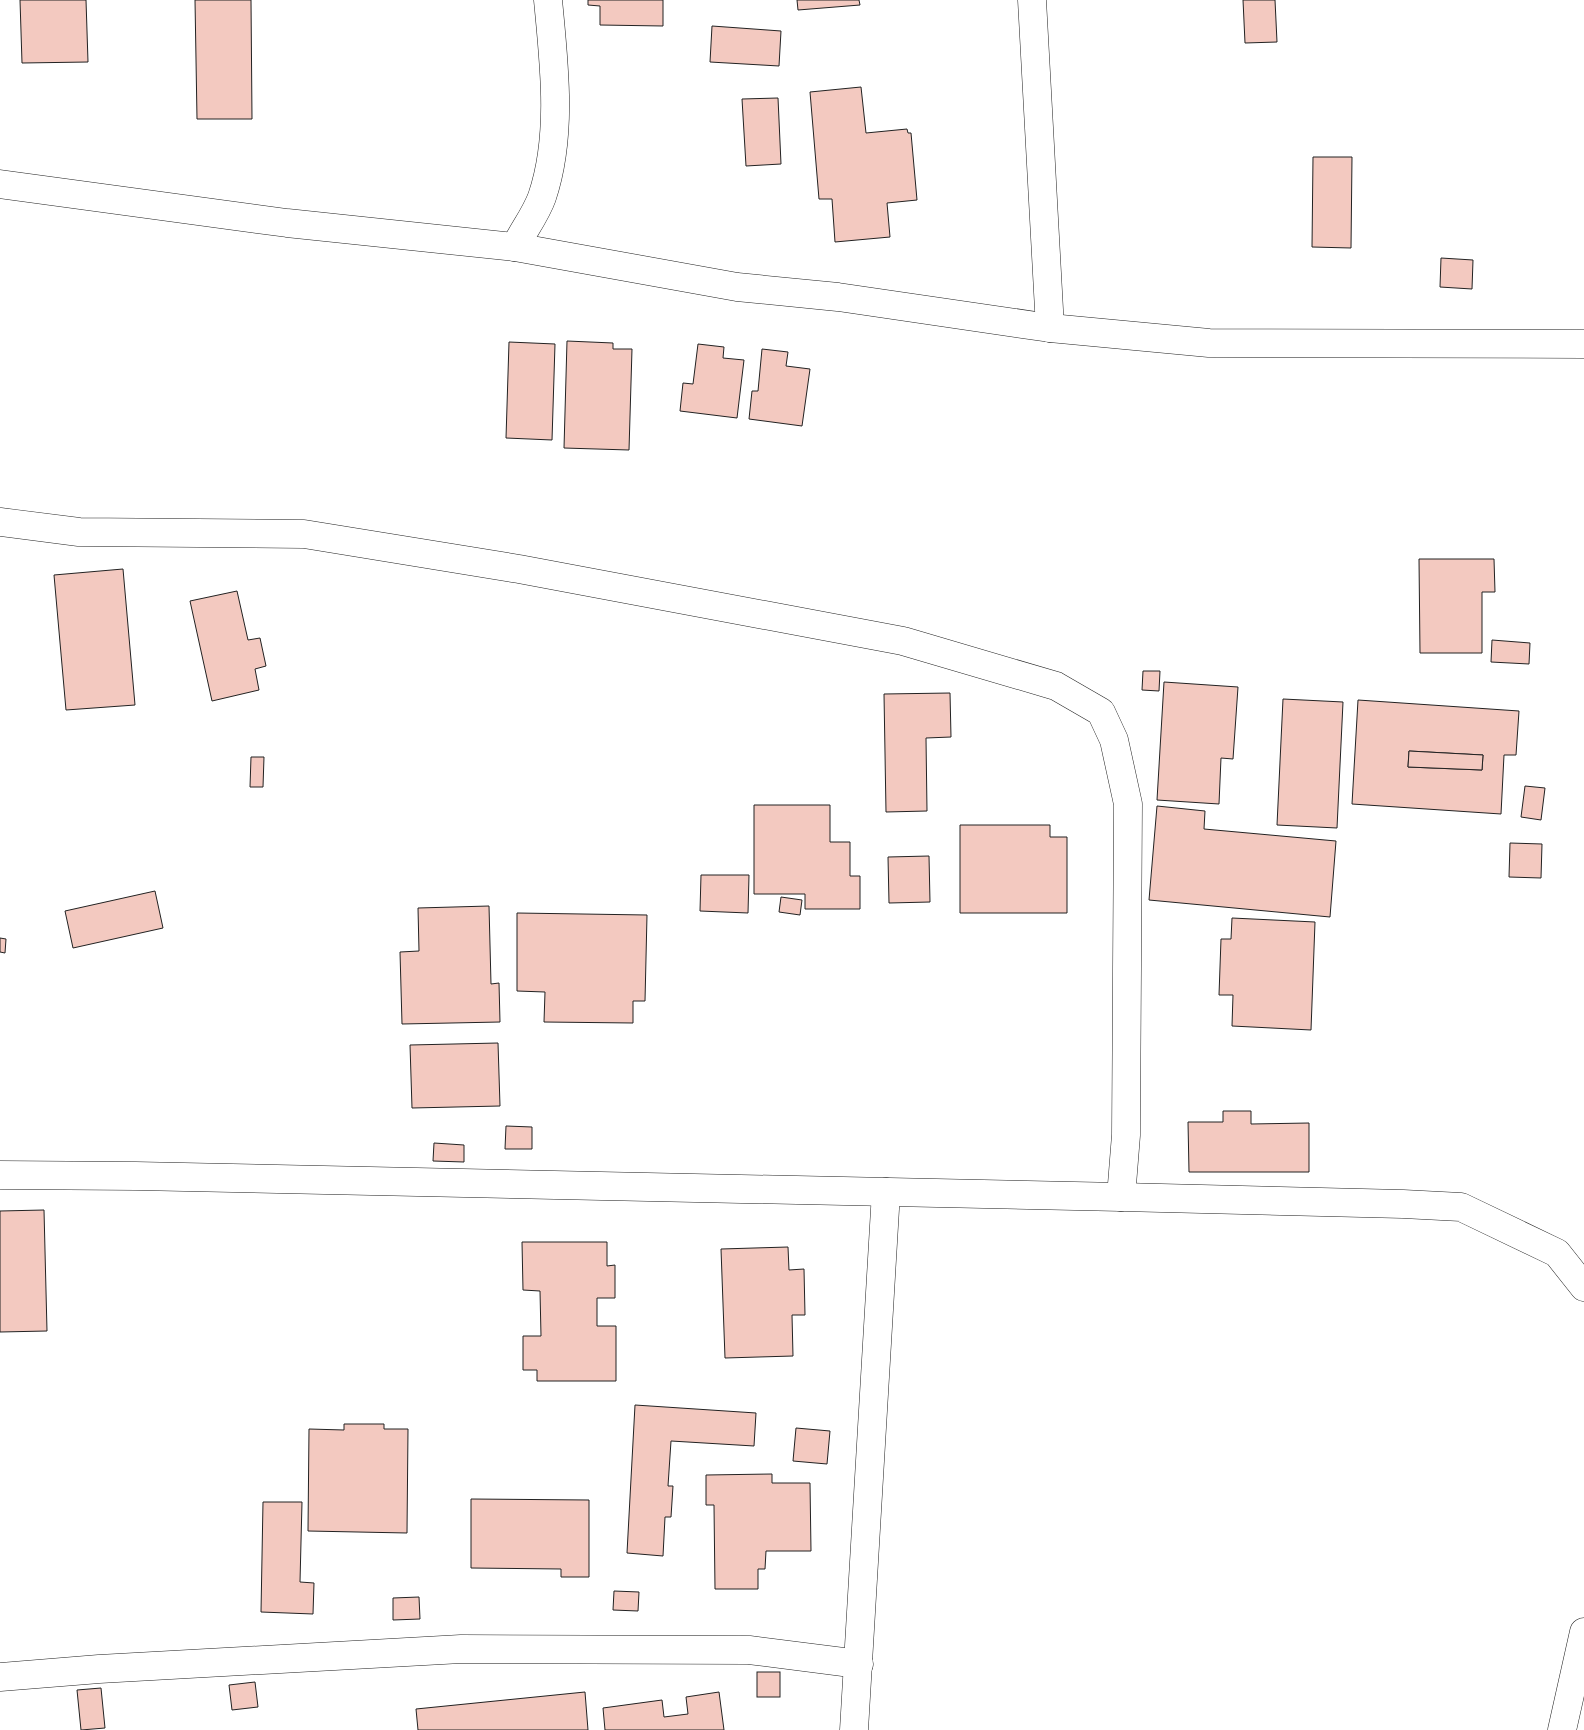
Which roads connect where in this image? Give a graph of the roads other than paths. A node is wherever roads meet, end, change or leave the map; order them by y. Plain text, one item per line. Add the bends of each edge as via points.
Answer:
1 (548, 0) edge
2 (1032, 0) edge
3 (0, 184) edge
4 (514, 247) junction
5 (1050, 328) junction
6 (1584, 344) edge
7 (0, 522) edge
8 (0, 1175) edge
9 (886, 1192) junction
10 (1121, 1197) junction
11 (1584, 1287) edge
12 (1584, 1632) edge
13 (859, 1664) junction
14 (0, 1677) edge
15 (854, 1730) edge
16 (1562, 1730) edge

1 - 4 street via 555,77 553,152 542,198
2 - 5 street
3 - 4 street via 288,223
4 - 5 street via 737,287 838,297
5 - 6 street via 1209,343
7 - 10 street via 78,532 304,534 519,569 904,641 1056,686 1101,712 1114,740 1128,804 1126,1135
8 - 9 street
9 - 10 street
9 - 13 street
10 - 11 street via 1461,1207 1557,1253
12 - 16 street
13 - 14 street via 749,1650 461,1649
13 - 15 street

